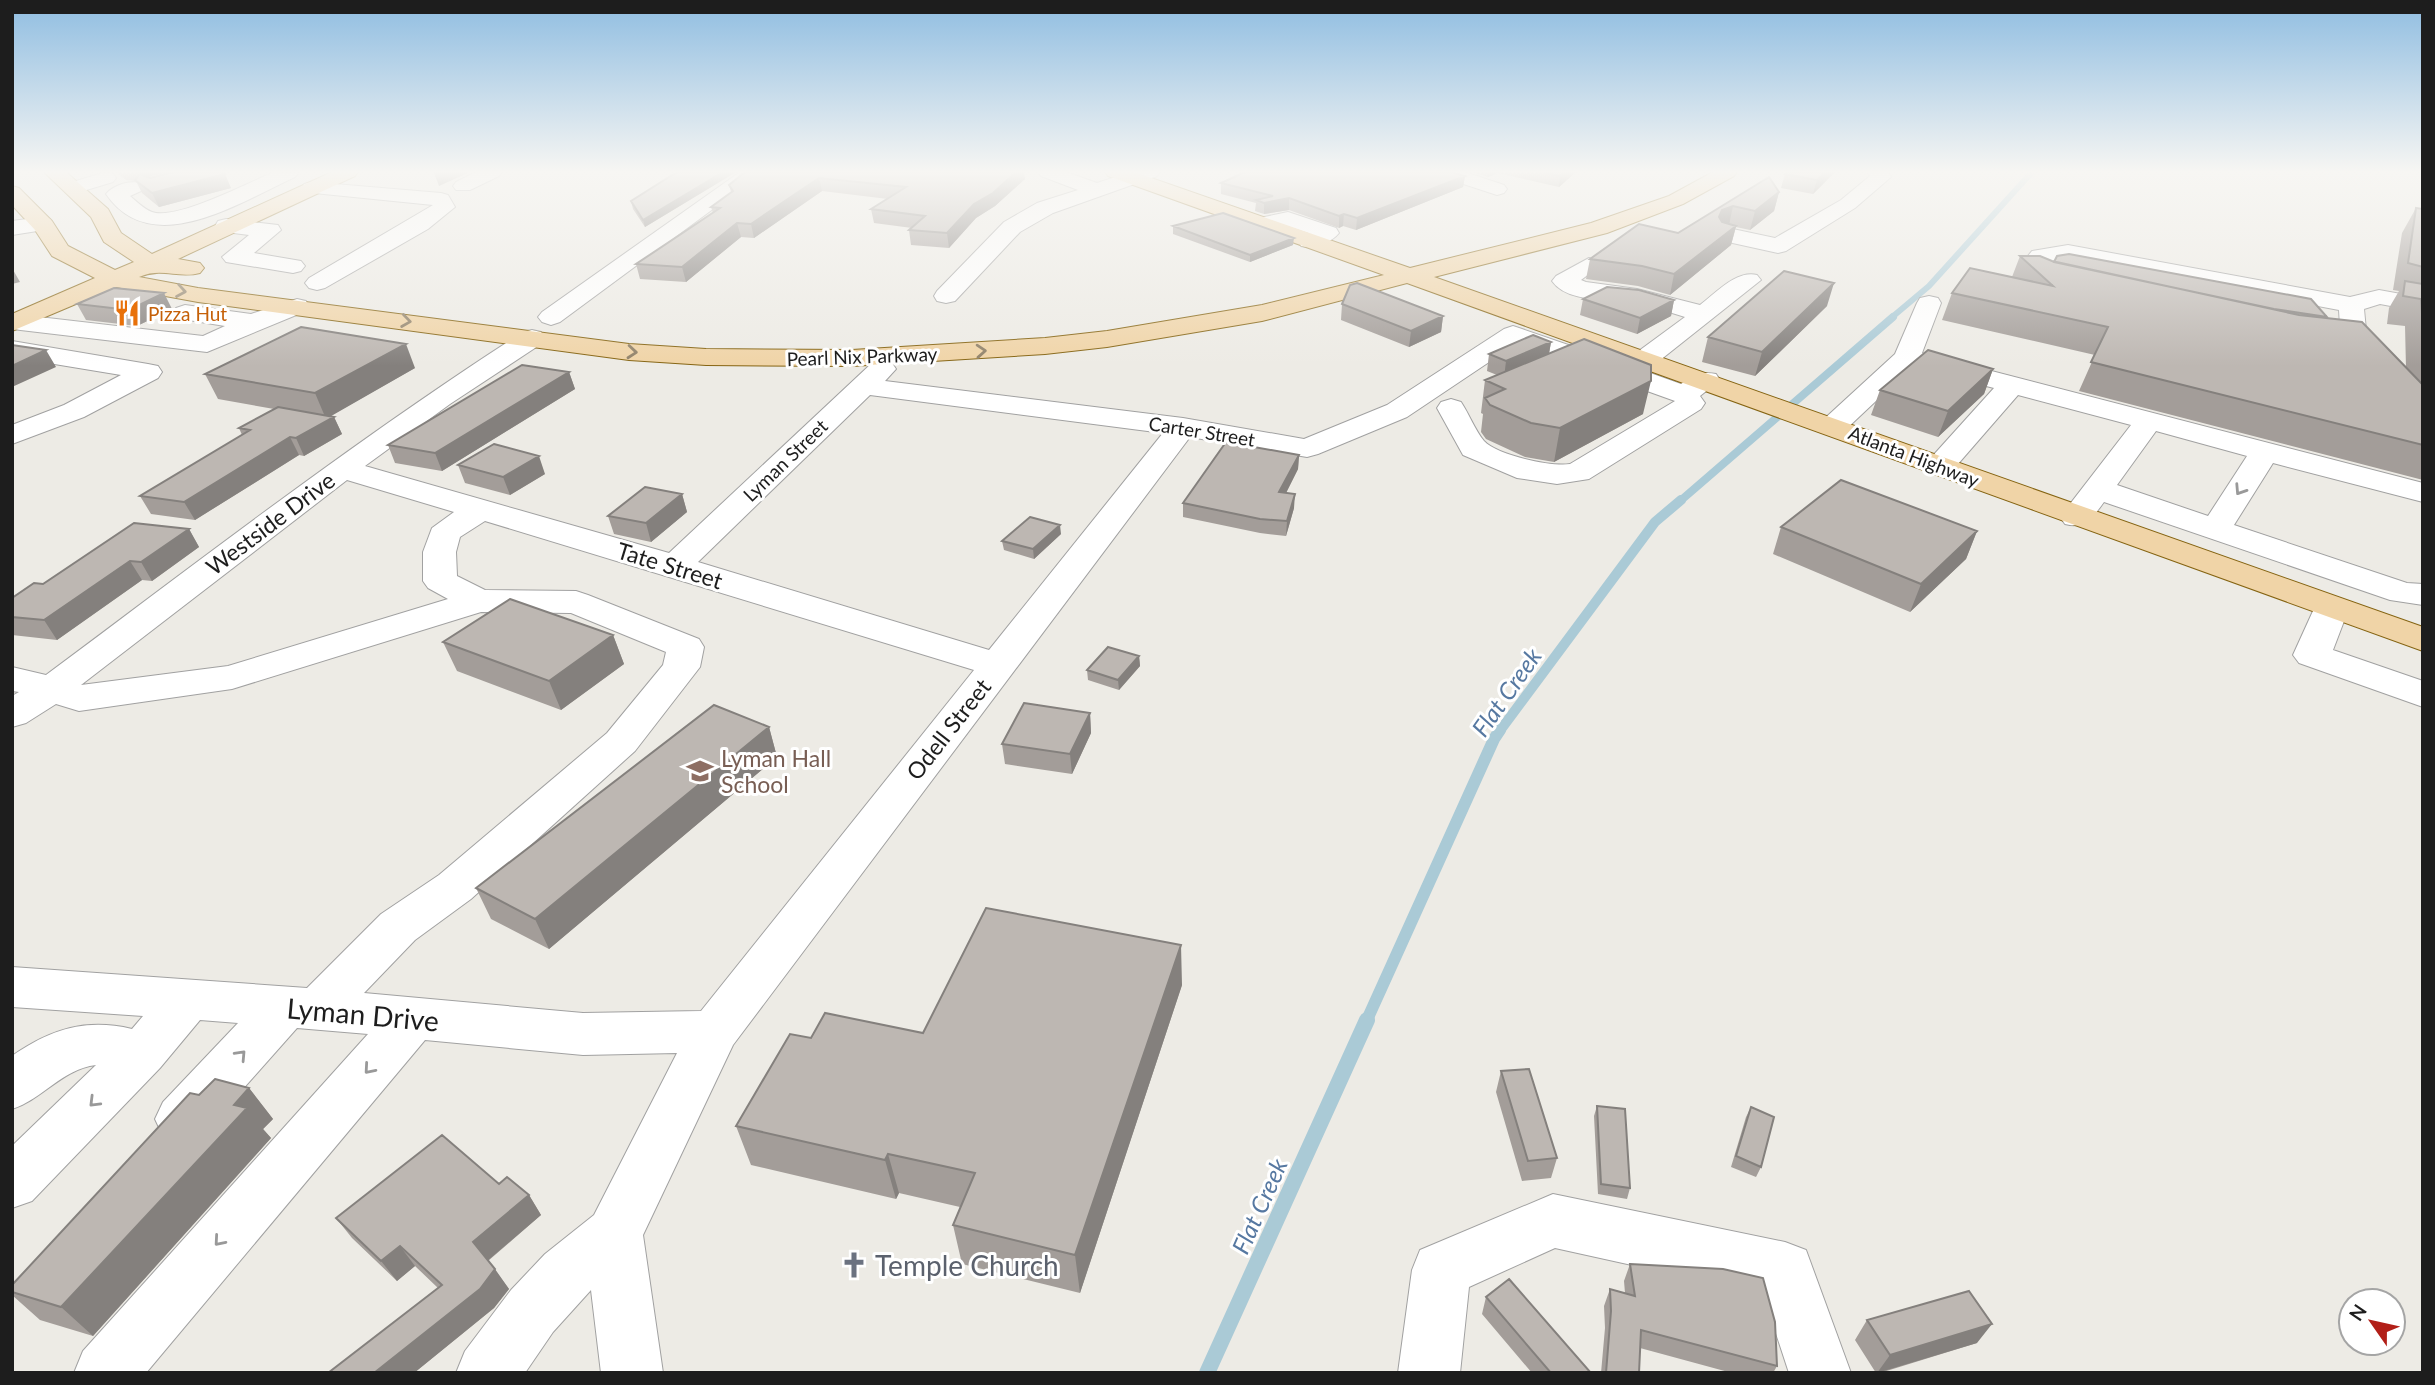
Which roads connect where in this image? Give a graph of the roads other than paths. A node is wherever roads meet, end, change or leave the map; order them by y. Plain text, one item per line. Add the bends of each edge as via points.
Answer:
1 (50, 237) edge
2 (112, 237) joint
3 (119, 237) edge
4 (205, 237) edge
5 (261, 237) edge
6 (385, 237) edge
7 (659, 237) edge
8 (1003, 237) edge
9 (1319, 237) edge
10 (1487, 237) edge
11 (1565, 237) edge
12 (1735, 237) edge
13 (1794, 237) edge
14 (1309, 241) junction
15 (1454, 245) junction
16 (1430, 248) dead end
17 (305, 260) junction
18 (1474, 260) junction
19 (151, 263) junction
20 (1405, 263) junction
21 (349, 264) junction
22 (1378, 265) junction
23 (1588, 265) dead end
24 (1320, 269) dead end
25 (268, 278) junction
26 (114, 279) junction
27 (1749, 280) dead end
28 (317, 283) junction
29 (2082, 287) edge
30 (360, 288) dead end
31 (946, 296) dead end
32 (1327, 296) junction
33 (1929, 303) dead end
34 (1491, 304) junction
35 (2351, 305) junction
36 (298, 306) junction
37 (2423, 306) edge
38 (185, 313) dead end
39 (1704, 314) junction
40 (1105, 315) dead end
41 (1079, 318) dead end
42 (590, 321) dead end
43 (12, 322) edge
44 (536, 322) junction
45 (253, 323) junction
46 (2285, 332) edge
47 (862, 334) dead end
48 (12, 349) edge
49 (1577, 350) junction
50 (897, 357) junction
51 (1908, 357) junction
52 (1646, 359) junction
53 (1613, 368) junction
54 (1545, 374) edge
55 (2012, 385) junction
56 (862, 386) junction
57 (1704, 387) junction
58 (1404, 406) junction
59 (1820, 421) junction
60 (2149, 421) junction
61 (1183, 427) junction
62 (12, 435) edge
63 (2266, 452) junction
64 (1940, 466) junction
65 (342, 469) junction
66 (2098, 489) junction
67 (2423, 493) edge
68 (482, 510) junction
69 (2076, 516) junction
70 (2215, 529) junction
71 (675, 566) junction
72 (2423, 595) edge
73 (478, 601) junction
74 (2331, 608) junction
75 (2423, 640) edge
76 (997, 665) junction
77 (12, 679) edge
78 (53, 688) junction
79 (2423, 695) edge
80 (12, 714) edge
81 (12, 987) edge
82 (188, 1000) junction
83 (302, 1008) junction
84 (414, 1018) junction
85 (714, 1032) junction
86 (142, 1053) junction
87 (12, 1087) edge
88 (153, 1150) edge
89 (12, 1183) edge
90 (614, 1234) junction
91 (105, 1373) edge
92 (487, 1373) edge
93 (632, 1373) edge
94 (1429, 1373) edge
95 (1820, 1373) edge

1 - 26 main road, Pearl Nix Parkway via 60,251
2 - 3 main road
2 - 19 main road
4 - 19 main road
5 - 17 street via 234,257
6 - 21 street
7 - 44 street, Westside Drive
8 - 31 street
9 - 14 street
10 - 15 main road
11 - 18 main road, Pearl Nix Parkway
12 - 13 street via 1778,246
14 - 20 main road via 1372,250
14 - 22 main road
14 - 24 main road via 1326,257
15 - 16 main road
15 - 22 main road
17 - 21 street
17 - 25 street
18 - 20 main road, Pearl Nix Parkway
18 - 34 main road via 1465,276
19 - 25 main road
19 - 26 main road
20 - 22 main road
20 - 32 main road, Pearl Nix Parkway
20 - 34 main road, Atlanta Highway
21 - 28 street
22 - 40 main road
23 - 39 street via 1564,281 1580,289 1637,296
25 - 28 main road
26 -> 36 main road, Pearl Nix Parkway via 198,295
26 - 43 main road
27 - 39 street
28 - 30 main road
29 - 35 street via 2042,278 2030,268 2040,256 2068,252
32 - 34 main road via 1402,291
50 -> 32 main road, Pearl Nix Parkway via 1107,339 1262,313
33 - 51 street
34 - 49 main road, Atlanta Highway
35 - 37 street via 2379,297
35 - 46 street via 2353,330 2334,338
36 -> 44 main road, Pearl Nix Parkway
36 - 45 street
38 - 45 street
39 - 52 street
41 - 47 main road, Pearl Nix Parkway
42 - 44 main road, Pearl Nix Parkway
43 - 45 street via 207,344
44 -> 50 main road, Pearl Nix Parkway via 629,352 706,357
44 - 65 street, Westside Drive
48 - 62 street via 148,372 74,411
49 - 52 main road, Atlanta Highway
49 - 53 street
49 - 54 street
49 - 58 street, Carter Street via 1513,334
50 - 56 street, Lyman Street
51 - 55 street
51 - 59 street
52 - 53 street
52 - 57 main road, Atlanta Highway
53 - 57 street
55 - 60 street
55 - 64 street
56 - 61 street, Carter Street
56 - 71 street, Lyman Street
57 - 58 street via 1691,403 1578,472 1558,475 1528,471 1474,449 1465,405
57 - 59 main road, Atlanta Highway
58 - 61 street, Carter Street via 1307,448
59 - 64 main road, Atlanta Highway
60 - 63 street
60 - 66 street
61 - 76 street, Odell Street
63 - 67 street
63 -> 70 street
64 - 69 main road, Atlanta Highway
65 - 68 street, Tate Street
65 - 78 street, Westside Drive
66 - 69 street
66 - 70 street
68 - 71 street, Tate Street
68 - 73 street via 451,526 438,546 440,581
69 - 74 main road, Atlanta Highway
70 - 72 street via 2402,593
71 - 76 street, Tate Street
73 - 78 street via 233,677 79,699
73 - 83 street via 576,603 686,647 681,667 621,741 455,887 398,927
74 - 75 main road, Atlanta Highway
74 - 79 street via 2312,655
76 - 85 street, Odell Street
77 - 78 street
78 - 80 street, Westside Drive
81 - 82 street, Lyman Drive
82 - 83 street, Lyman Drive
82 - 86 street
83 - 84 street, Lyman Drive
88 -> 83 street
84 - 85 street, Lyman Drive via 583,1034
84 -> 91 street
85 - 90 street, Odell Street
86 - 87 street via 95,1043 70,1049
86 -> 89 street
90 - 92 street via 566,1274 532,1311
90 - 93 street
94 - 95 street via 1441,1270 1553,1221 1785,1270

